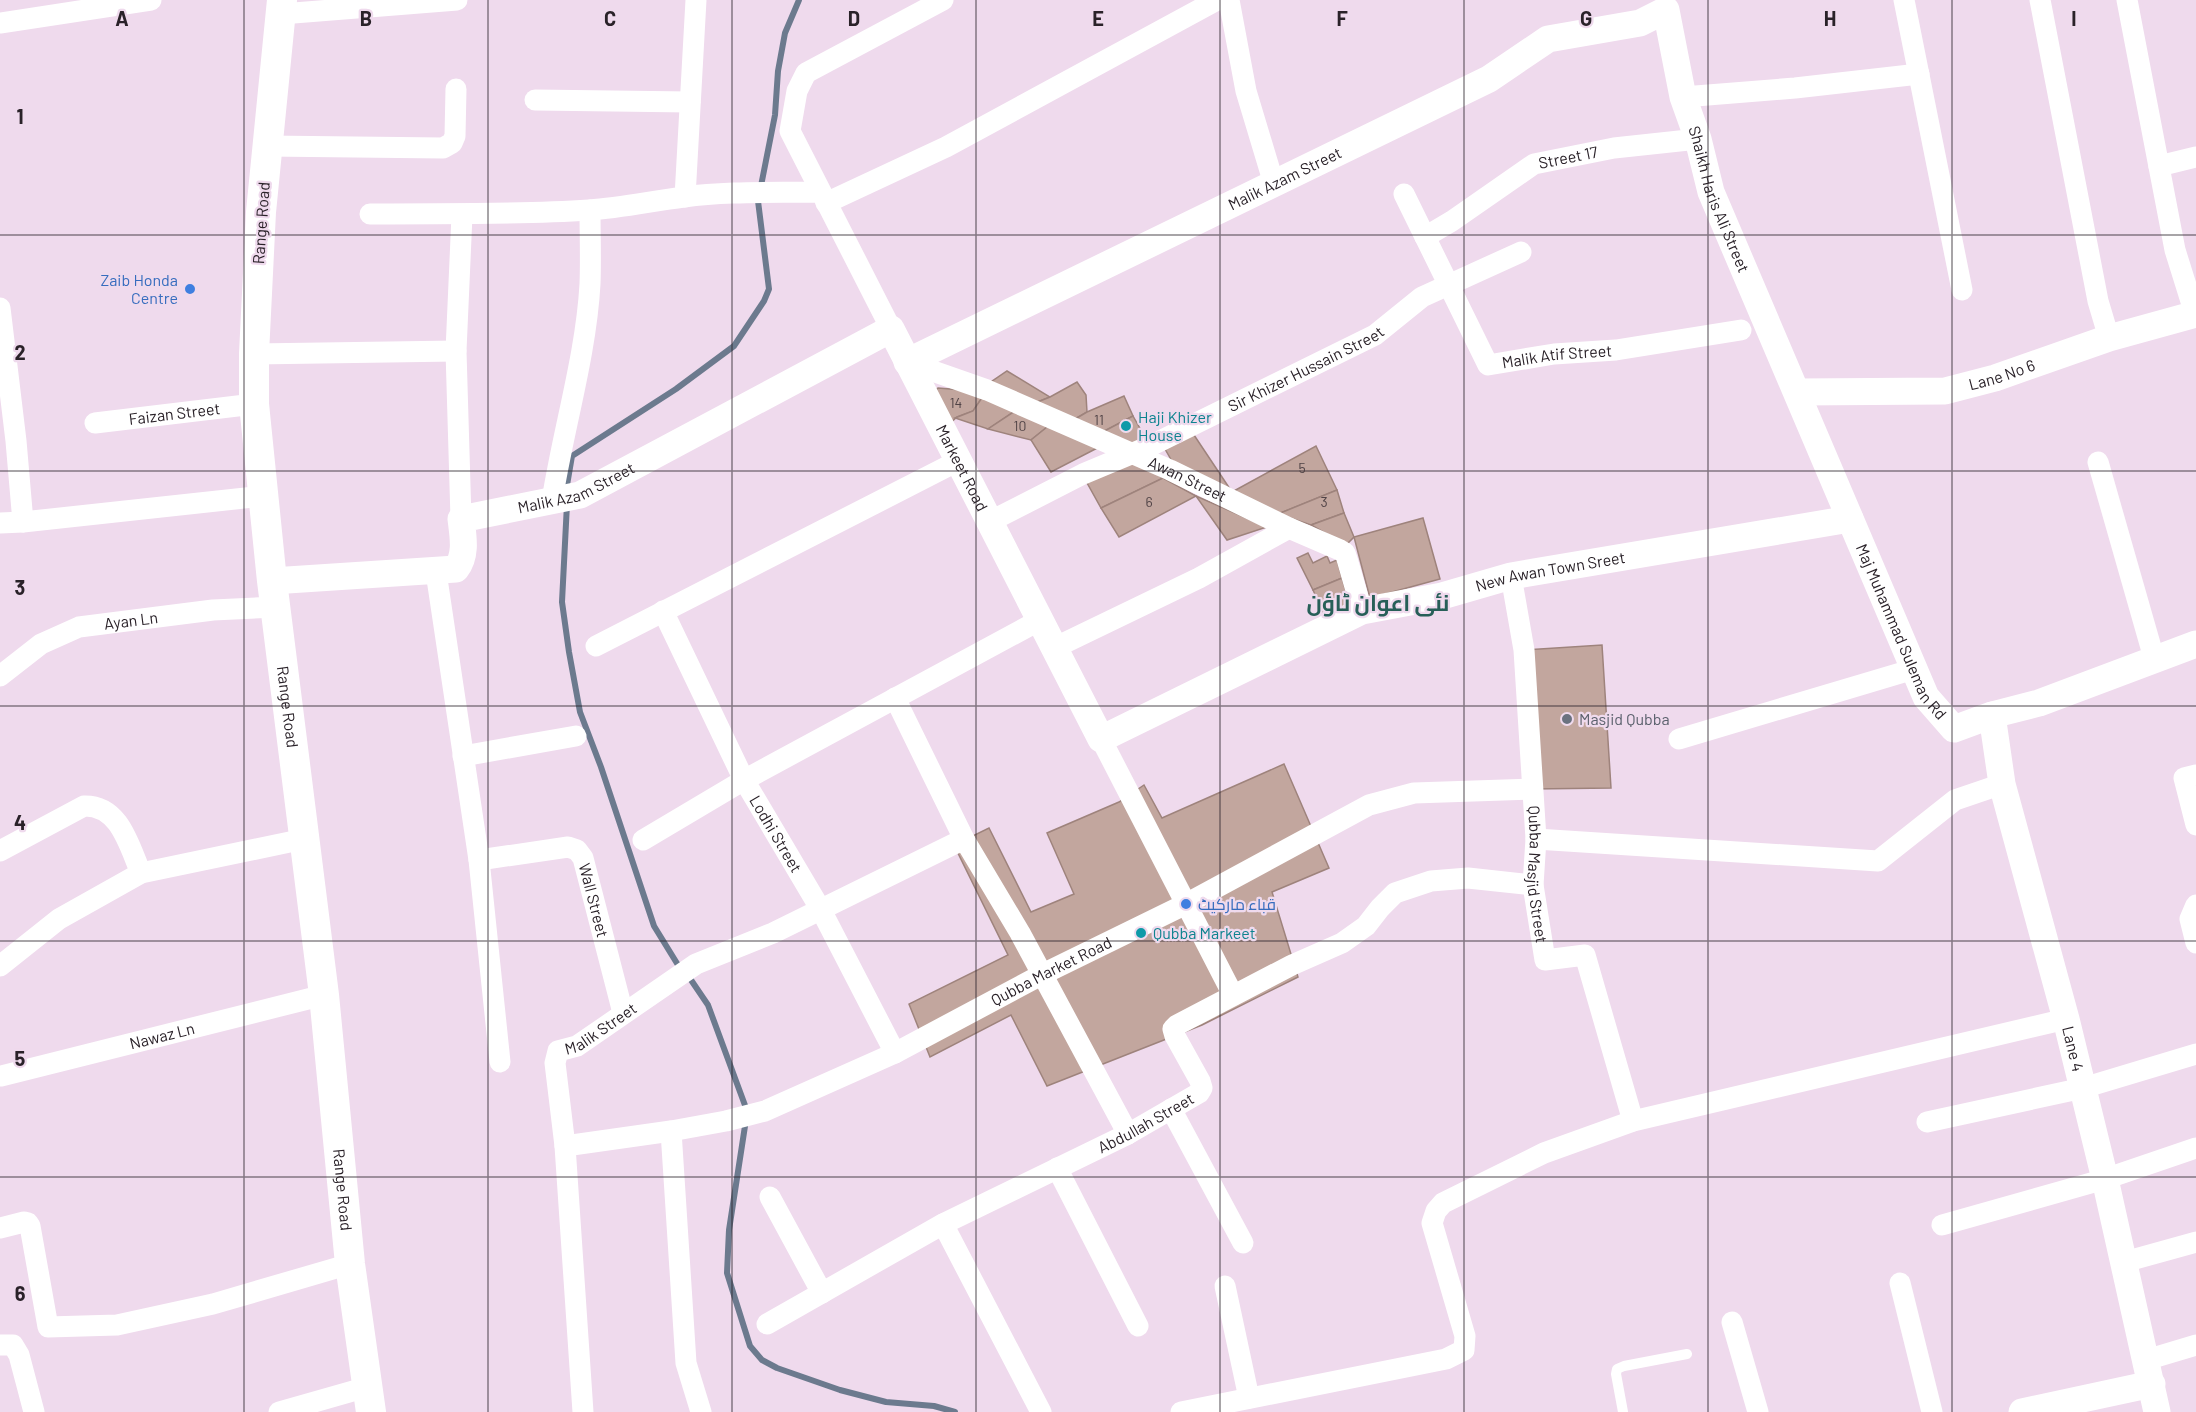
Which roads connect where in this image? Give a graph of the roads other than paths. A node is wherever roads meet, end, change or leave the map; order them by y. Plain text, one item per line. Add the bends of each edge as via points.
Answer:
1 (151, 0) edge
2 (458, 0) edge
3 (696, 0) edge
4 (943, 0) edge
5 (1217, 0) edge
6 (1229, 0) edge
7 (1904, 0) edge
8 (2040, 0) edge
9 (2127, 0) edge
10 (1665, 5) edge
11 (281, 7) edge
12 (906, 9) edge
13 (0, 23) edge
14 (1919, 74) junction
15 (456, 90) dead end
16 (1683, 98) junction
17 (535, 100) dead end
18 (690, 102) junction
19 (1698, 139) junction
20 (267, 146) junction
21 (2196, 157) edge
22 (2158, 166) junction
23 (1274, 183) junction
24 (1404, 194) dead end
25 (685, 196) junction
26 (823, 197) junction
27 (590, 210) junction
28 (370, 214) dead end
29 (462, 215) junction
30 (1425, 237) junction
31 (1521, 252) dead end
32 (1448, 284) junction
33 (1962, 290) dead end
34 (0, 308) edge
35 (2195, 314) edge
36 (891, 329) junction
37 (1741, 330) dead end
38 (2109, 338) junction
39 (456, 351) junction
40 (3, 353) edge
41 (254, 354) junction
42 (907, 362) junction
43 (1798, 392) junction
44 (254, 404) junction
45 (95, 423) dead end
46 (1132, 454) junction
47 (958, 460) junction
48 (2098, 462) dead end
49 (263, 496) junction
50 (564, 498) junction
51 (461, 519) junction
52 (1850, 519) junction
53 (23, 522) junction
54 (989, 522) junction
55 (0, 523) edge
56 (1289, 528) junction
57 (436, 572) junction
58 (1511, 576) junction
59 (274, 594) junction
60 (1362, 610) junction
61 (663, 611) junction
62 (1040, 620) junction
63 (2196, 644) edge
64 (596, 646) dead end
65 (1054, 648) junction
66 (2154, 658) junction
67 (1914, 669) junction
68 (0, 676) edge
69 (895, 698) junction
70 (1992, 715) junction
71 (576, 736) dead end
72 (1101, 739) junction
73 (1679, 739) dead end
74 (463, 756) junction
75 (2196, 775) edge
76 (744, 780) junction
77 (2002, 784) junction
78 (1532, 789) junction
79 (2196, 825) edge
80 (304, 839) junction
81 (964, 839) junction
82 (1536, 839) junction
83 (643, 840) dead end
84 (0, 851) edge
85 (479, 860) junction
86 (141, 873) junction
87 (1533, 885) junction
88 (1186, 904) junction
89 (2196, 905) edge
90 (821, 910) junction
91 (2196, 943) edge
92 (0, 966) edge
93 (1043, 974) junction
94 (324, 995) junction
95 (1233, 995) junction
96 (623, 1013) junction
97 (2066, 1019) junction
98 (895, 1053) junction
99 (2196, 1054) edge
100 (500, 1062) dead end
101 (1, 1077) edge
102 (2083, 1089) junction
103 (1171, 1109) junction
104 (1633, 1121) junction
105 (1928, 1122) dead end
106 (671, 1131) junction
107 (1128, 1134) junction
108 (565, 1146) junction
109 (2196, 1148) edge
110 (1058, 1168) junction
111 (2105, 1179) junction
112 (770, 1197) dead end
113 (943, 1224) junction
114 (1941, 1225) dead end
115 (0, 1228) edge
116 (2196, 1242) edge
117 (1243, 1243) dead end
118 (2124, 1262) junction
119 (350, 1264) junction
120 (1900, 1283) dead end
121 (1225, 1286) dead end
122 (822, 1293) junction
123 (1732, 1322) dead end
124 (767, 1324) dead end
125 (1138, 1326) dead end
126 (0, 1345) edge
127 (2196, 1345) edge
128 (1687, 1354) dead end
129 (2149, 1372) junction
130 (1249, 1398) junction
131 (369, 1399) edge
132 (34, 1412) edge
133 (279, 1412) edge
134 (583, 1412) edge
135 (701, 1412) edge
136 (1041, 1412) edge
137 (1181, 1412) edge
138 (1623, 1412) edge
139 (1758, 1412) edge
140 (1932, 1412) edge
141 (2022, 1412) edge
142 (2157, 1412) edge

1 - 13 street
2 - 11 street
3 - 18 street
4 - 12 street, Markeet Road
5 - 26 street via 946,147
6 - 23 street via 1246,91
7 - 14 street
8 - 38 street via 2098,301
9 - 22 street
10 - 16 street, Shaikh Haris Ali Street
10 - 23 street, Malik Azam Street via 1640,23 1548,39 1489,79
11 - 20 main road, Range Road
12 - 26 street, Markeet Road via 806,73 797,90 790,131
14 - 16 street
14 - 33 street
15 - 20 street via 455,136 443,148
16 - 19 street, Shaikh Haris Ali Street
17 - 18 street
18 - 25 street
19 - 30 street, Street 17 via 1614,148 1534,164
19 - 43 street, Shaikh Haris Ali Street via 1711,192
20 - 41 main road, Range Road
21 - 22 street
22 - 35 street via 2175,250
23 - 42 street, Malik Azam Street
24 - 30 street, Malik Atif Street
25 - 26 street via 744,192
25 - 27 street
26 - 36 street, Markeet Road
27 - 29 street
27 - 50 street via 590,285 579,364 559,455
28 - 29 street
29 - 39 street
30 - 32 street, Malik Atif Street
31 - 32 street, Sir Khizer Hussain Street
32 - 37 street, Malik Atif Street via 1488,365
32 - 46 street, Sir Khizer Hussain Street via 1422,297 1375,335
34 - 40 street
35 - 38 street, Lane No 6
36 - 42 street, Markeet Road
36 - 50 street, Malik Azam Street
38 - 43 street, Lane No 6 via 1995,378 1945,391
39 - 41 street
39 - 51 street
40 - 53 street
41 - 44 main road, Range Road
42 - 46 street, Awan Street via 987,390
42 - 47 street, Markeet Road
43 - 52 street, Maj Muhammad Suleman Rd
44 - 45 street, Faizan Street
44 - 49 main road, Range Road
46 - 54 street, Sir Khizer Hussain Street
46 - 56 street, Awan Street
47 - 54 street, Markeet Road
47 - 61 street
48 - 66 street
49 - 53 street
49 - 59 main road, Range Road
50 - 51 street, Malik Azam Street
51 - 57 street via 462,562 456,569
52 - 58 street, New Awan Town Sreet
52 - 67 street, Maj Muhammad Suleman Rd
53 - 55 street
54 - 62 street, Markeet Road
56 - 60 street, Awan Street via 1345,553
56 - 65 street via 1199,578
57 - 59 street
57 - 74 street
58 - 60 street, New Awan Town Sreet via 1442,596
58 - 78 street, Qubba Masjid Street via 1524,650
59 - 68 street, Ayan Ln via 213,610 79,627 41,644
59 - 80 main road, Range Road
60 - 72 street, New Awan Town Sreet
61 - 64 street
61 - 76 street, Lodhi Street
62 - 65 street, Markeet Road
62 - 69 street
63 - 66 street, Maj Muhammad Suleman Rd
65 - 72 street, Markeet Road
66 - 70 street, Maj Muhammad Suleman Rd via 2039,703
67 - 70 street, Maj Muhammad Suleman Rd via 1926,697 1954,729
67 - 73 street
69 - 76 street
69 - 81 street
70 - 77 street, Lane 4
71 - 74 street
72 - 88 street, Markeet Road
74 - 85 street
75 - 79 street via 2184,778
76 - 83 street
76 - 90 street, Lodhi Street
77 - 82 street via 1955,800 1878,861
77 - 97 street, Lane 4
78 - 82 street, Qubba Masjid Street
78 - 88 street, Qubba Market Road via 1414,793 1369,805
80 - 86 street
80 - 94 main road, Range Road
81 - 90 street, Malik Street
81 - 93 street
82 - 87 street, Qubba Masjid Street
84 - 86 street via 84,806 93,806 107,811 116,820
85 - 96 street, Wall Street via 568,847 577,850 583,858
85 - 100 street
86 - 92 street via 59,919
87 - 95 street, Abdullah Street via 1468,878 1431,881 1395,893 1366,926 1342,943
87 - 104 street, Qubba Masjid Street via 1545,960 1585,955
88 - 93 street, Qubba Market Road
88 - 95 street, Markeet Road
89 - 91 street via 2190,920
90 - 96 street, Malik Street via 696,964
90 - 98 street, Lodhi Street
93 - 98 street, Qubba Market Road
93 - 107 street
94 - 101 street, Nawaz Ln
94 - 119 main road, Range Road
95 - 103 street, Abdullah Street via 1173,1029 1202,1088
96 - 108 street, Malik Street via 577,1046 558,1051 555,1063
97 - 102 street, Lane 4
97 - 104 street
98 - 106 street, Qubba Market Road via 765,1111
99 - 102 street
102 - 105 street
102 - 111 street, Lane 4
103 - 107 street, Abdullah Street
103 - 117 street
104 - 130 street via 1544,1153 1436,1210 1431,1222 1465,1336 1464,1350 1446,1359
106 - 108 street, Qubba Market Road
106 - 135 street via 686,1363
107 - 110 street, Abdullah Street
108 - 134 street, Malik Street
109 - 111 street
110 - 113 street, Abdullah Street
110 - 125 street
111 - 114 street
111 - 118 street, Lane 4
112 - 122 street
113 - 122 street, Abdullah Street
113 - 136 street
115 - 119 street via 24,1222 30,1226 48,1327 117,1325 213,1304
116 - 118 street
118 - 129 street, Lane 4
119 - 131 main road, Range Road
120 - 140 street
121 - 130 street
122 - 124 street, Abdullah Street
123 - 139 street
126 - 132 street via 13,1346 19,1354
127 - 129 street
128 - 138 lane via 1617,1369
129 - 141 street
129 - 142 street, Lane 4
130 - 137 street
131 - 133 street

